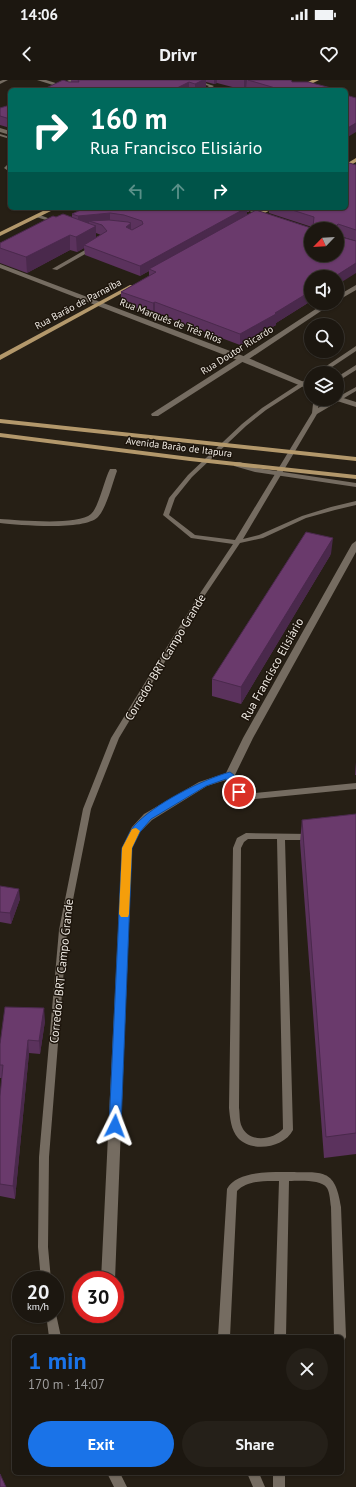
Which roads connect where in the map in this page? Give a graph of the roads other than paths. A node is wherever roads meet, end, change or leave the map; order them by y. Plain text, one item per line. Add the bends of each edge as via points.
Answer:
1 (6, 80) edge
2 (40, 80) edge
3 (73, 80) edge
4 (316, 80) edge
5 (200, 82) edge
6 (0, 83) edge
7 (60, 86) junction
8 (287, 86) edge
9 (55, 88) edge
10 (68, 88) edge
11 (208, 88) edge
12 (293, 88) edge
13 (302, 88) edge
14 (356, 160) edge
15 (348, 168) edge
16 (50, 210) edge
17 (242, 210) edge
18 (268, 210) edge
19 (261, 214) junction
20 (38, 216) junction
21 (254, 217) junction
22 (275, 218) edge
23 (247, 221) edge
24 (268, 222) edge
25 (62, 225) edge
26 (0, 234) edge
27 (97, 245) edge
28 (0, 266) edge
29 (55, 269) dead end
30 (140, 281) edge
31 (356, 287) edge
32 (344, 295) edge
33 (100, 304) junction
34 (319, 310) edge
35 (356, 348) edge
36 (0, 358) edge
37 (243, 359) junction
38 (329, 366) edge
39 (356, 366) edge
40 (344, 374) edge
41 (304, 382) edge
42 (304, 385) edge
43 (356, 389) edge
44 (344, 400) edge
45 (354, 403) edge
46 (317, 406) edge
47 (315, 413) junction
48 (154, 414) dead end
49 (0, 421) edge
50 (0, 435) edge
51 (356, 460) edge
52 (237, 464) junction
53 (113, 471) dead end
54 (356, 477) edge
55 (356, 485) edge
56 (356, 503) edge
57 (0, 521) edge
58 (356, 544) edge
59 (230, 775) junction
60 (356, 786) edge
61 (320, 836) edge
62 (281, 837) junction
63 (284, 1177) junction
64 (45, 1271) edge
65 (108, 1271) edge
66 (53, 1323) edge
67 (56, 1335) edge
68 (224, 1335) edge
69 (280, 1335) edge
70 (340, 1335) edge
71 (113, 1475) edge
72 (254, 1475) edge
73 (279, 1475) edge
74 (121, 1487) edge
75 (259, 1487) edge
76 (278, 1487) edge

1 - 6 lane
2 - 7 street
3 - 7 street
4 - 13 main road
5 - 11 lane via 212,86
7 - 9 street
7 - 10 street
8 - 12 street
14 - 15 main road
16 - 20 main road
17 - 19 street
17 - 21 lane
18 - 19 main road
19 - 21 main road
19 - 22 street
20 - 25 lane
20 - 26 main road
21 - 23 main road
21 - 24 lane
27 - 29 lane
28 - 33 street, Rua Marquês de Três Rios
30 - 33 main road, Rua Barão de Parnaíba
31 - 32 street
33 - 36 main road, Rua Barão de Parnaíba
33 - 37 street, Rua Marquês de Três Rios
34 - 37 street, Rua Doutor Ricardo
35 - 38 lane
37 - 42 street, Rua Marquês de Três Rios
37 - 48 street, Rua Doutor Ricardo
39 - 40 lane
41 - 56 lane via 249,421 190,476 172,498 166,515 193,537 236,542 261,537 304,517
43 - 47 lane
44 - 45 street
46 - 47 lane, Corredor BRT Campo Grande
47 - 64 lane, Corredor BRT Campo Grande via 115,738 87,809 63,930 44,1157
49 - 51 main road, Avenida Barão de Itapura via 198,440
50 - 52 main road, Avenida Barão de Itapura
52 - 54 main road, Avenida Barão de Itapura
52 - 55 street via 262,472
53 - 57 street via 94,515 84,521
58 - 59 street, Rua Francisco Elisiário
59 - 60 street via 231,783 239,792 255,796
59 - 65 street via 203,784 148,817 136,830 127,848
61 - 62 lane
62 - 62 lane via 288,1130 281,1139 262,1142 249,1140 238,1130 234,1108 236,848 240,840 246,836
63 - 68 lane via 264,1176 249,1179 236,1184 232,1189
63 - 69 lane
63 - 70 lane via 322,1178 333,1186 336,1207
66 - 67 lane
71 - 74 lane
72 - 75 lane
73 - 76 lane

